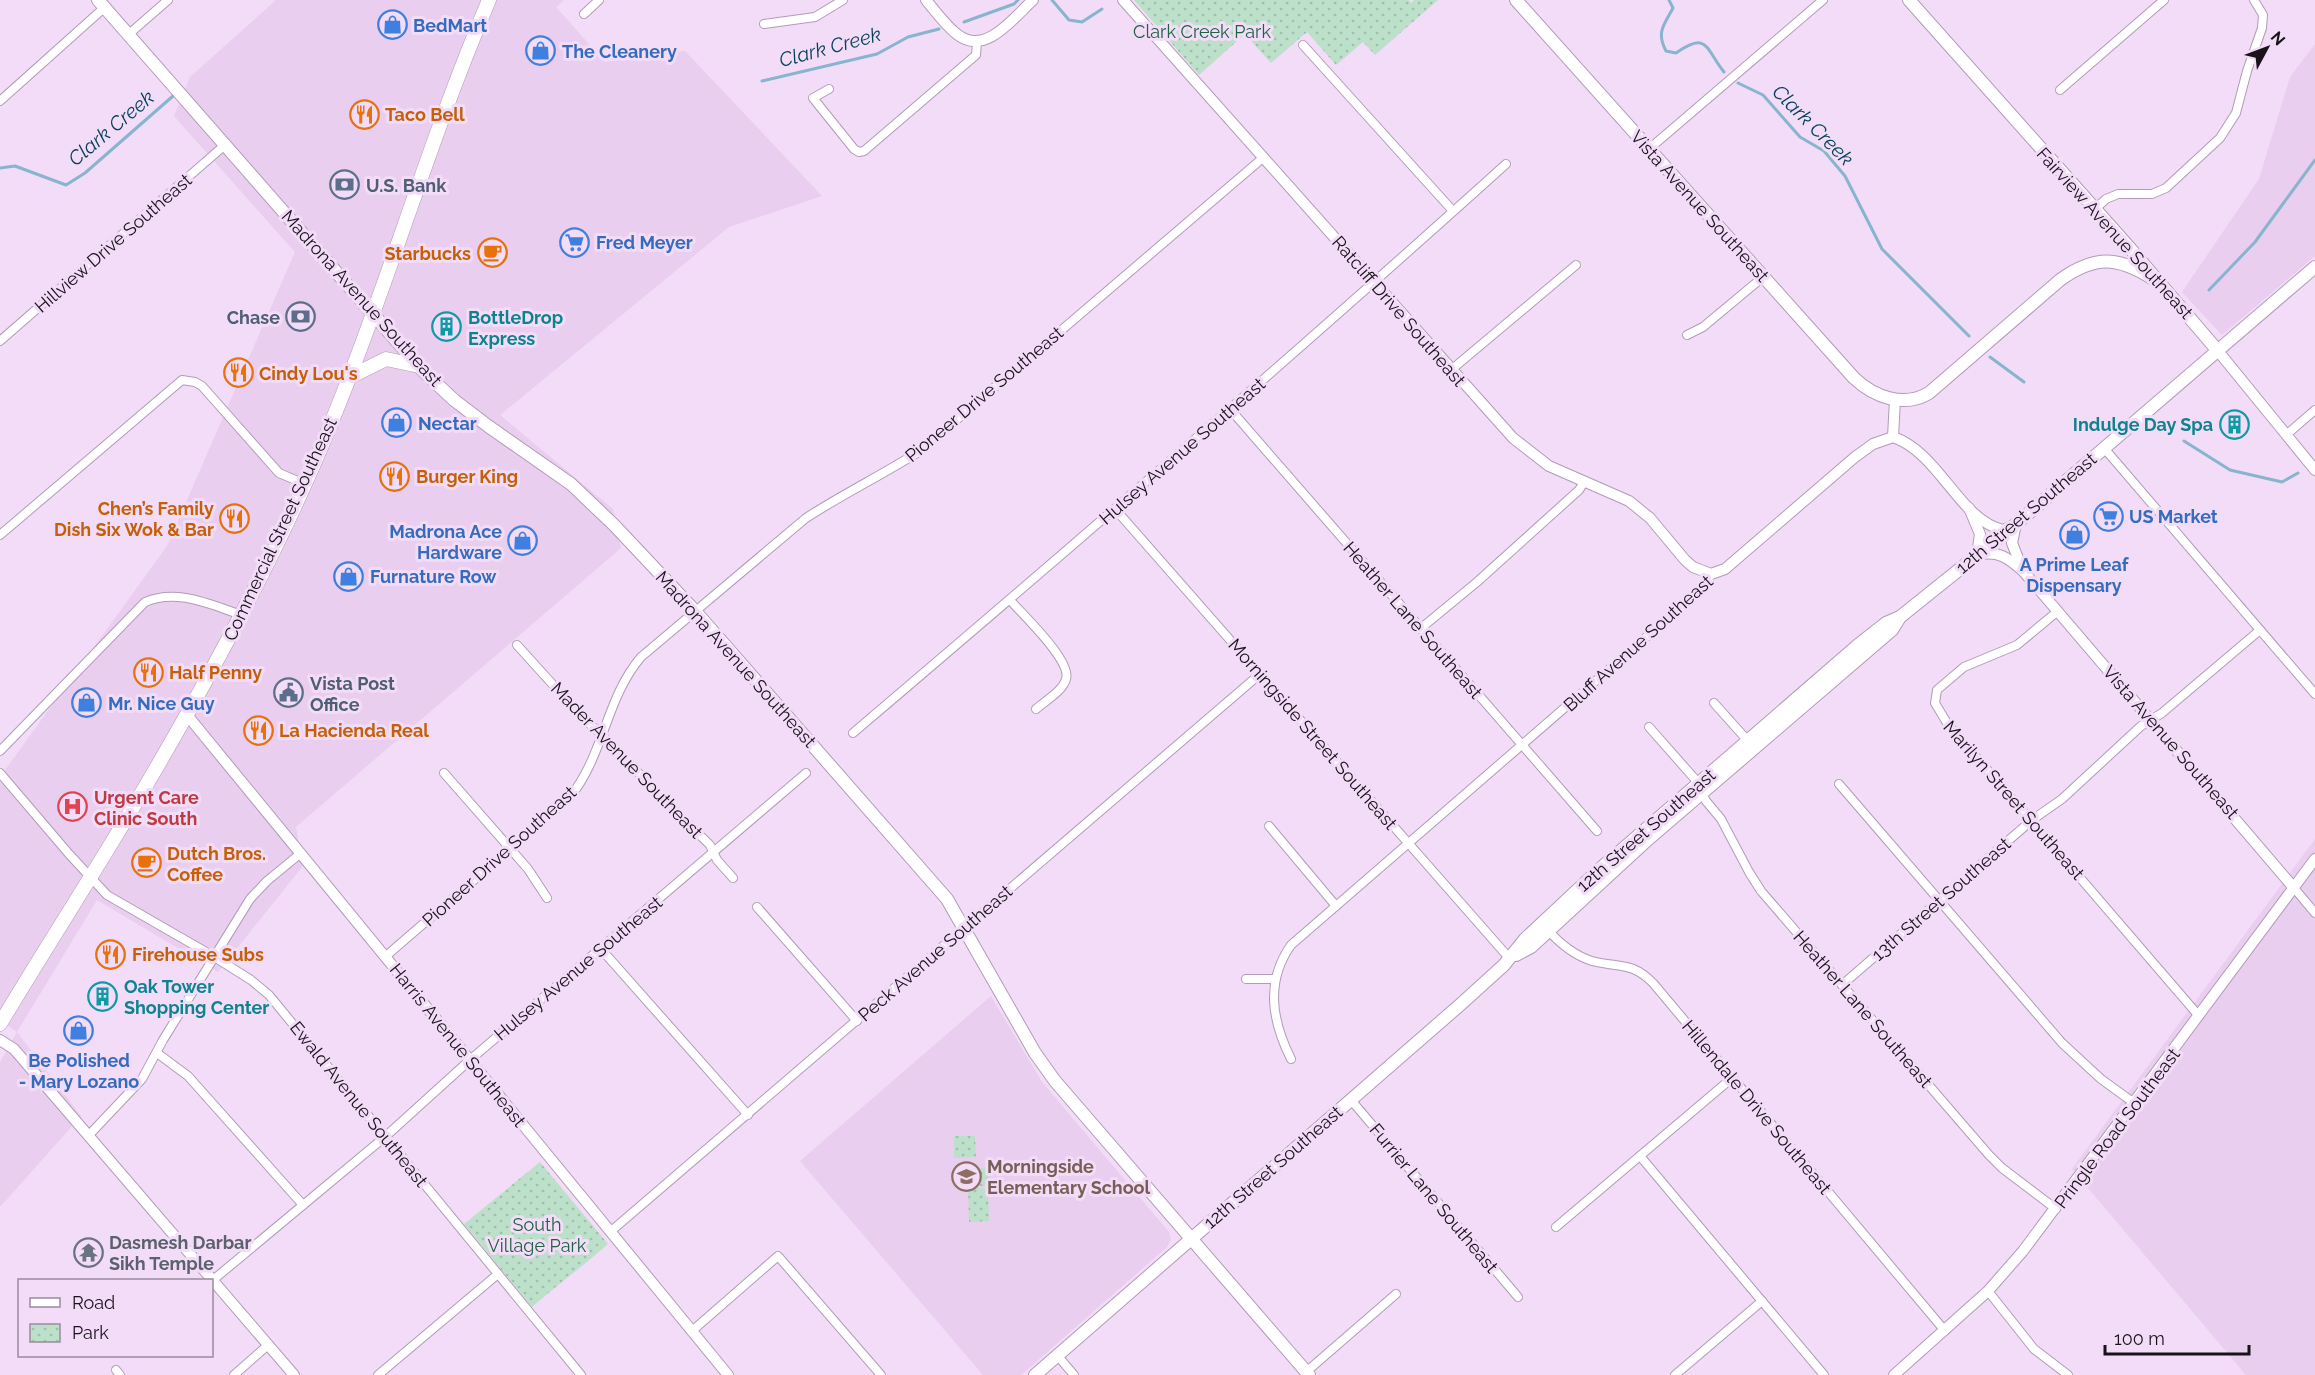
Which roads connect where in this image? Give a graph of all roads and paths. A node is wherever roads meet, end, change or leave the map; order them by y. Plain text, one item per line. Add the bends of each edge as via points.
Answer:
1 (168, 0) edge
2 (489, 0) edge
3 (599, 0) edge
4 (843, 0) edge
5 (926, 0) edge
6 (1033, 0) edge
7 (1123, 0) edge
8 (1516, 0) edge
9 (1823, 0) edge
10 (1909, 0) edge
11 (2164, 0) edge
12 (2254, 0) edge
13 (102, 4) edge
14 (584, 14) dead end
15 (764, 24) dead end
16 (129, 34) junction
17 (976, 42) junction
18 (1303, 45) dead end
19 (828, 90) dead end
20 (2060, 90) dead end
21 (0, 101) edge
22 (226, 144) junction
23 (1649, 149) junction
24 (1264, 157) junction
25 (1506, 164) dead end
26 (2095, 209) junction
27 (1453, 211) junction
28 (2128, 246) junction
29 (2103, 261) junction
30 (1576, 265) dead end
31 (2315, 267) edge
32 (1763, 277) junction
33 (1374, 283) junction
34 (2161, 284) junction
35 (373, 313) junction
36 (1687, 335) dead end
37 (0, 341) edge
38 (2218, 351) junction
39 (419, 366) junction
40 (1451, 370) junction
41 (348, 378) junction
42 (1894, 399) junction
43 (1230, 409) junction
44 (2315, 410) edge
45 (2286, 435) junction
46 (1893, 437) junction
47 (2104, 448) junction
48 (2315, 470) edge
49 (1584, 482) junction
50 (305, 484) junction
51 (1969, 508) junction
52 (1116, 510) junction
53 (2014, 525) junction
54 (0, 536) edge
55 (1977, 555) junction
56 (2024, 572) junction
57 (1711, 574) junction
58 (1011, 600) junction
59 (2058, 611) junction
60 (695, 612) junction
61 (242, 615) junction
62 (1900, 618) junction
63 (1420, 629) junction
64 (2260, 630) junction
65 (518, 645) dead end
66 (1260, 674) junction
67 (2315, 694) edge
68 (1714, 703) dead end
69 (1036, 709) dead end
70 (187, 715) junction
71 (2151, 720) junction
72 (1650, 728) dead end
73 (854, 733) dead end
74 (602, 734) junction
75 (1748, 741) junction
76 (1523, 746) junction
77 (0, 751) edge
78 (0, 773) edge
79 (444, 773) dead end
80 (806, 773) dead end
81 (1839, 784) dead end
82 (1700, 789) junction
83 (2032, 820) junction
84 (1269, 826) dead end
85 (1596, 831) dead end
86 (1409, 844) junction
87 (511, 849) junction
88 (714, 851) junction
89 (301, 853) junction
90 (2315, 859) edge
91 (89, 877) junction
92 (733, 878) dead end
93 (2294, 888) junction
94 (547, 898) dead end
95 (1940, 901) junction
96 (1336, 906) junction
97 (757, 907) dead end
98 (2315, 913) edge
99 (965, 927) junction
100 (1545, 927) junction
101 (601, 949) junction
102 (213, 957) junction
103 (386, 957) junction
104 (1510, 959) junction
105 (1246, 979) dead end
106 (1274, 979) junction
107 (1842, 985) junction
108 (2199, 1016) junction
109 (857, 1021) junction
110 (0, 1024) edge
111 (0, 1040) edge
112 (157, 1053) junction
113 (471, 1059) junction
114 (1291, 1059) dead end
115 (1732, 1078) junction
116 (1351, 1100) junction
117 (2134, 1102) junction
118 (748, 1116) junction
119 (89, 1135) junction
120 (386, 1136) junction
121 (1640, 1156) junction
122 (303, 1205) junction
123 (2056, 1209) junction
124 (1556, 1227) dead end
125 (610, 1232) junction
126 (1191, 1239) junction
127 (498, 1274) junction
128 (212, 1279) edge
129 (213, 1280) edge
130 (1988, 1291) junction
131 (1396, 1294) dead end
132 (1518, 1296) dead end
133 (1762, 1301) junction
134 (692, 1331) junction
135 (1945, 1331) junction
136 (268, 1345) junction
137 (1057, 1355) junction
138 (1308, 1373) edge
139 (234, 1375) edge
140 (294, 1375) edge
141 (378, 1375) edge
142 (581, 1375) edge
143 (728, 1375) edge
144 (880, 1375) edge
145 (1035, 1375) edge
146 (1074, 1375) edge
147 (1675, 1375) edge
148 (1824, 1375) edge
149 (1894, 1375) edge
150 (2068, 1375) edge

1 - 16 street
2 - 35 main road, Commercial Street Southeast via 458,73
3 - 14 street
4 - 15 street via 815,17
5 - 17 street via 958,35
6 - 17 street via 989,39
7 - 24 street, Ratcliff Drive Southeast
8 - 23 main road, Vista Avenue Southeast
9 - 23 street
10 - 26 main road, Fairview Avenue Southeast
11 - 20 street
12 - 26 street via 2264,20 2236,113 2220,138 2166,189 2152,194 2118,194
13 - 16 main road, Madrona Avenue Southeast
13 - 21 street
16 - 22 main road, Madrona Avenue Southeast
17 - 19 street via 976,55 864,151 854,149 813,98
18 - 27 street
22 - 35 main road, Madrona Avenue Southeast
22 - 37 street, Hillview Drive Southeast
23 - 32 main road, Vista Avenue Southeast
24 - 33 street, Ratcliff Drive Southeast
24 - 60 street, Pioneer Drive Southeast via 920,451 806,518
25 - 27 street, Hulsey Avenue Southeast
26 - 28 main road, Fairview Avenue Southeast
27 - 33 street, Hulsey Avenue Southeast
28 - 29 main road via 2120,255
28 - 34 main road, Fairview Avenue Southeast
29 - 34 main road via 2144,273
29 - 42 main road via 2090,262 2060,280 1935,389 1916,399
30 - 40 street
31 - 38 main road, 12th Street Southeast
32 - 36 street via 1703,327
32 - 42 main road, Vista Avenue Southeast via 1862,386
33 - 40 street, Ratcliff Drive Southeast
33 - 43 street, Hulsey Avenue Southeast
34 - 38 main road, Fairview Avenue Southeast
35 - 39 main road, Madrona Avenue Southeast
35 - 41 main road, Commercial Street Southeast
38 - 45 street, Fairview Avenue Southeast
38 - 47 main road, 12th Street Southeast
39 - 41 main road via 386,359
39 - 60 main road, Madrona Avenue Southeast via 488,426 584,496
40 - 49 street, Ratcliff Drive Southeast via 1526,449
41 - 50 main road, Commercial Street Southeast
42 - 46 street
43 - 52 street, Hulsey Avenue Southeast
43 - 63 street, Heather Lane Southeast
44 - 45 street
45 - 48 street, Fairview Avenue Southeast
46 - 51 street via 1924,455
46 - 57 street, Bluff Avenue Southeast via 1873,444 1855,457 1733,562
47 - 53 main road, 12th Street Southeast
47 - 64 street
49 - 57 street, Ratcliff Drive Southeast via 1629,501 1650,518 1685,560
49 - 63 street via 1477,582
50 - 54 street via 279,473 202,386 182,380
50 - 61 main road, Commercial Street Southeast
51 - 53 street via 1992,527 2002,530
51 - 55 street via 1979,529
52 - 58 street, Hulsey Avenue Southeast
52 - 66 street, Morningside Street Southeast
53 - 55 main road, 12th Street Southeast
53 - 56 street via 2012,543
55 - 56 street via 2002,555
55 - 62 main road, 12th Street Southeast
56 - 59 street, Vista Avenue Southeast
57 - 76 street, Bluff Avenue Southeast via 1704,587
58 - 69 street via 1059,657 1066,671 1061,688
58 - 73 street, Hulsey Avenue Southeast
59 - 71 street, Vista Avenue Southeast
59 - 83 street, Marilyn Street Southeast via 2016,645 1964,667 1935,695 1935,703 1947,723
60 - 74 street, Pioneer Drive Southeast via 631,670
60 - 99 main road, Madrona Avenue Southeast via 947,899
61 - 70 main road, Commercial Street Southeast
61 - 77 street via 186,597 162,596 145,602
62 - 75 main road, 12th Street Southeast via 1868,637
62 - 82 main road, 12th Street Southeast via 1892,630
63 - 76 street, Heather Lane Southeast
64 - 67 street
64 - 71 street, 13th Street Southeast
65 - 74 street, Mader Avenue Southeast
66 - 86 street, Morningside Street Southeast
66 - 99 street, Peck Avenue Southeast
68 - 75 street
70 - 89 street, Harris Avenue Southeast
70 - 91 main road, Commercial Street Southeast
71 - 83 street, 13th Street Southeast via 2062,799
71 - 93 street, Vista Avenue Southeast
72 - 82 street, Heather Lane Southeast
74 - 87 street, Pioneer Drive Southeast via 578,788
74 - 88 street, Mader Avenue Southeast
75 - 82 main road, 12th Street Southeast
76 - 85 street, Heather Lane Southeast
76 - 86 street, Bluff Avenue Southeast
78 - 91 street, Ewald Avenue Southeast
79 - 87 street
80 - 88 street, Hulsey Avenue Southeast
81 - 95 street
82 - 100 main road, 12th Street Southeast
82 - 107 street, Heather Lane Southeast via 1722,819 1761,891
83 - 95 street, 13th Street Southeast
83 - 108 street, Marilyn Street Southeast
84 - 96 street
86 - 96 street, Bluff Avenue Southeast
86 - 104 street, Morningside Street Southeast
87 - 94 street
87 - 103 street, Pioneer Drive Southeast
88 - 92 street, Mader Avenue Southeast
88 - 101 street, Hulsey Avenue Southeast
89 - 102 street via 250,899
89 - 103 street, Harris Avenue Southeast
90 - 93 street, Pringle Road Southeast
91 - 102 street, Ewald Avenue Southeast via 115,901
91 - 110 main road, Commercial Street Southeast
93 - 98 street, Vista Avenue Southeast
93 - 108 street, Pringle Road Southeast
95 - 107 street, 13th Street Southeast
95 - 117 street via 2062,1043 2101,1079
96 - 106 street, Bluff Avenue Southeast via 1291,945
97 - 109 street
99 - 109 street, Peck Avenue Southeast
99 - 126 main road, Madrona Avenue Southeast via 1045,1068
100 - 104 main road, 12th Street Southeast via 1531,947
100 - 115 street, Hillendale Drive Southeast via 1580,956 1642,971
101 - 113 street, Hulsey Avenue Southeast
101 - 118 street
102 - 112 street
102 - 120 street, Ewald Avenue Southeast via 269,995
103 - 113 street, Harris Avenue Southeast
104 - 116 main road, 12th Street Southeast
105 - 106 street
106 - 114 street, Bluff Avenue Southeast via 1278,1028
107 - 123 street, Heather Lane Southeast via 1989,1155
108 - 117 street, Pringle Road Southeast
109 - 118 street, Peck Avenue Southeast
111 - 119 street via 14,1049
112 - 119 street via 142,1079
112 - 122 street via 188,1076
113 - 120 street, Hulsey Avenue Southeast
113 - 125 street, Harris Avenue Southeast
115 - 121 street
115 - 135 street, Hillendale Drive Southeast
116 - 126 main road, 12th Street Southeast
116 - 132 street, Furrier Lane Southeast
117 - 123 street, Pringle Road Southeast
118 - 125 street, Peck Avenue Southeast
119 - 128 street
120 - 122 street, Hulsey Avenue Southeast
120 - 127 street, Ewald Avenue Southeast
121 - 124 street
121 - 133 street
122 - 129 street, Hulsey Avenue Southeast
123 - 130 street, Pringle Road Southeast
125 - 134 street, Harris Avenue Southeast
126 - 137 main road, 12th Street Southeast
126 - 138 main road, Madrona Avenue Southeast
127 - 141 street
127 - 142 street, Ewald Avenue Southeast
129 - 136 street
130 - 135 street, Pringle Road Southeast
130 - 150 street via 2034,1349
131 - 138 street
133 - 147 street
133 - 148 street
134 - 143 street, Harris Avenue Southeast
134 - 144 street via 778,1256
135 - 149 street, Pringle Road Southeast
136 - 139 street
136 - 140 street
137 - 145 main road, 12th Street Southeast
137 - 146 street

